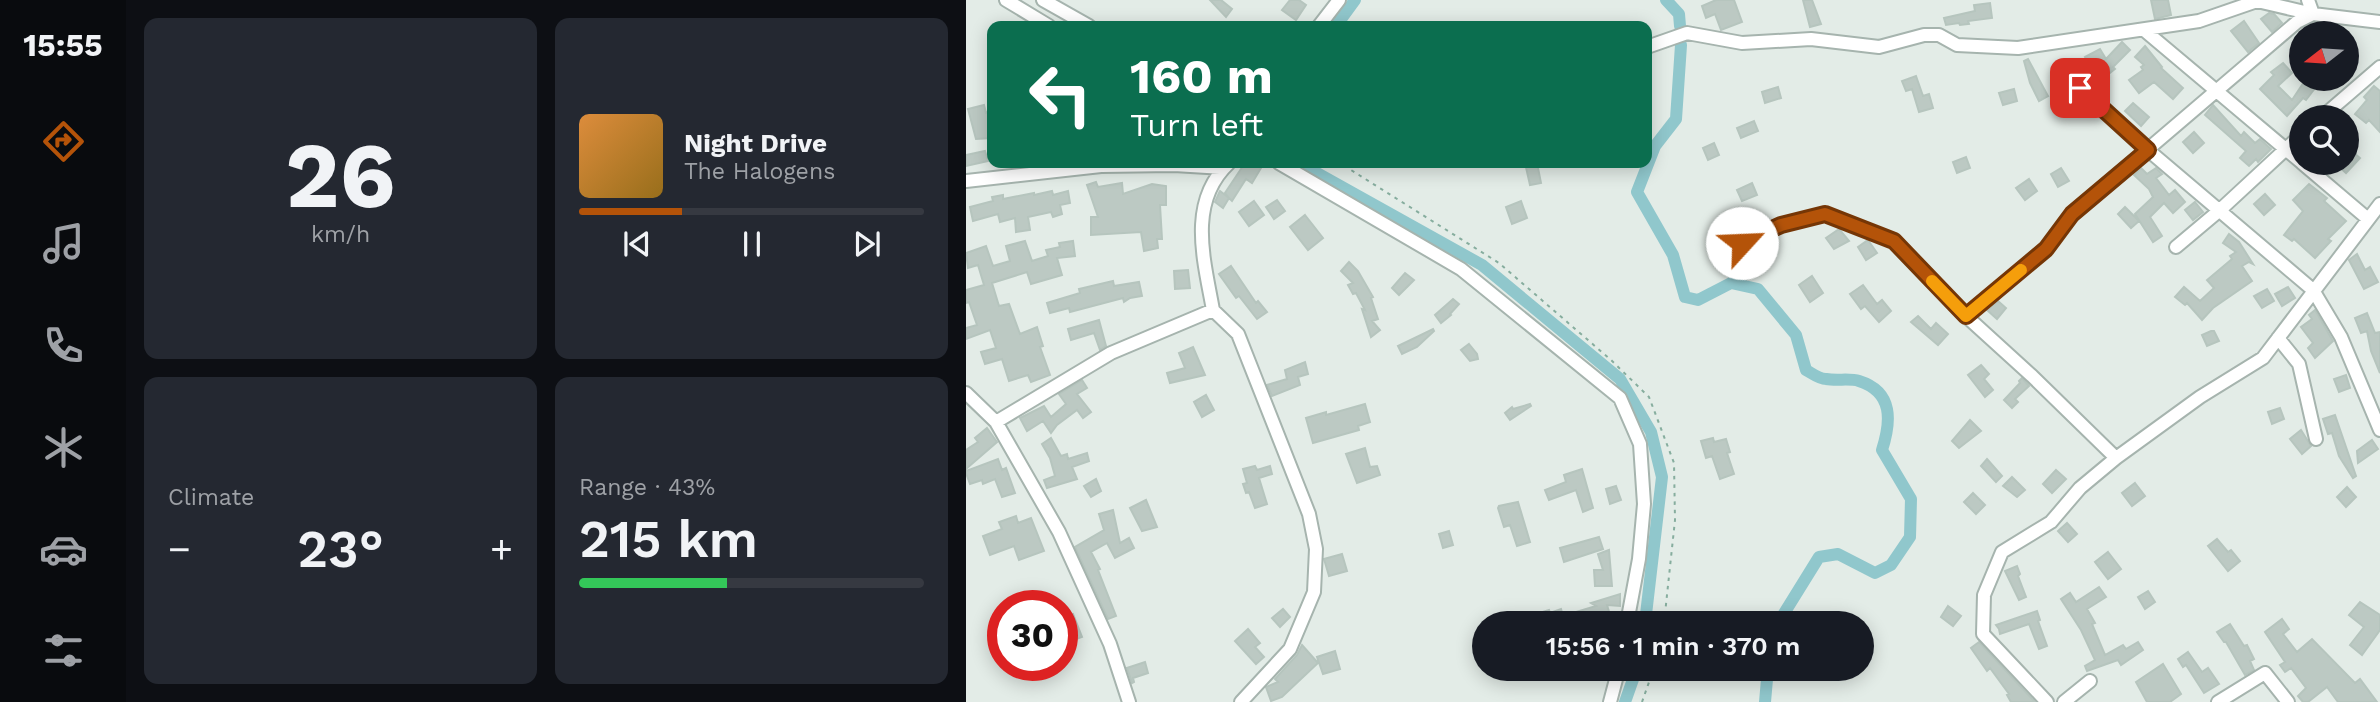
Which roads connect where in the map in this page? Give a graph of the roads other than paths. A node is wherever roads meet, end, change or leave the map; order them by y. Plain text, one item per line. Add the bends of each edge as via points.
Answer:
1 (1006, 0) edge
2 (1043, 0) edge
3 (1339, 0) edge
4 (2308, 0) edge
5 (2225, 5) edge
6 (2313, 14) junction
7 (1041, 21) edge
8 (1080, 21) edge
9 (1322, 21) edge
10 (2380, 22) edge
11 (2144, 30) junction
12 (1652, 45) edge
13 (2380, 67) edge
14 (2080, 88) dead end
15 (2216, 90) junction
16 (2336, 105) edge
17 (2289, 146) edge
18 (2286, 149) junction
19 (2148, 150) junction
20 (2289, 151) edge
21 (1083, 168) edge
22 (1224, 168) edge
23 (1288, 168) edge
24 (2317, 175) edge
25 (966, 181) edge
26 (2380, 204) edge
27 (2220, 210) junction
28 (2368, 219) junction
29 (1742, 243) dead end
30 (2176, 247) dead end
31 (2314, 290) junction
32 (1213, 310) junction
33 (1966, 316) junction
34 (2278, 338) junction
35 (966, 393) edge
36 (996, 422) junction
37 (2380, 430) edge
38 (2316, 439) dead end
39 (2116, 457) junction
40 (1629, 611) edge
41 (1616, 681) edge
42 (2090, 681) dead end
43 (1129, 702) edge
44 (1241, 702) edge
45 (1610, 702) edge
46 (2047, 702) edge
47 (2064, 702) edge
48 (2218, 702) edge
49 (2288, 702) edge

1 - 7 street
2 - 8 street
3 - 9 street
4 - 6 street
5 - 6 street via 2257,1
5 - 11 street via 2199,21
6 - 10 street
6 - 15 street via 2297,22
11 - 12 street via 2018,48 1957,45 1939,35 1879,47 1811,39 1742,43 1688,33
11 - 15 street
13 - 16 street
14 - 19 street
15 - 18 street
15 - 19 street
17 - 18 street
18 - 20 street
18 - 27 street
19 - 27 street
19 - 33 street via 2072,214 2046,249
21 - 25 street
22 - 32 street via 1206,198 1200,228
23 - 40 street via 1461,269 1620,398 1640,444 1644,504
24 - 28 street
26 - 28 street
27 - 30 street
27 - 31 street
28 - 31 street
29 - 33 street via 1781,225 1825,214 1894,241
31 - 34 street
31 - 37 street via 2341,337
32 - 36 street via 1111,353
32 - 44 street via 1238,334 1309,514 1316,549 1314,592 1290,649
33 - 39 street
34 - 38 street via 2299,364
34 - 39 street via 2263,358
35 - 36 street
36 - 43 street via 1059,533 1110,644
39 - 46 street via 2080,488 2051,522 2002,552 1984,595 1983,634
41 - 45 street
42 - 47 street
48 - 49 street via 2265,673

